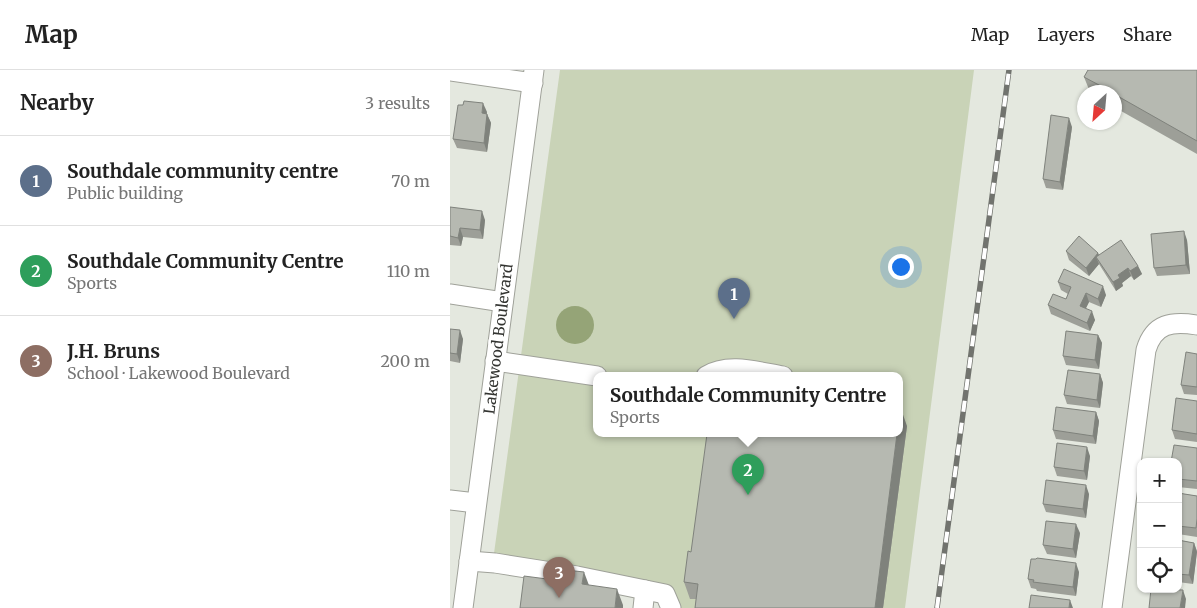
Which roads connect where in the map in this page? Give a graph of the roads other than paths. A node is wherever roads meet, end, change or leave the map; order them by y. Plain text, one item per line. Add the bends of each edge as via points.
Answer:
1 (450, 70) edge
2 (534, 76) edge
3 (450, 294) edge
4 (503, 302) junction
5 (1197, 325) edge
6 (495, 361) junction
7 (716, 372) edge
8 (758, 372) edge
9 (593, 375) edge
10 (450, 500) edge
11 (476, 503) junction
12 (469, 560) junction
13 (644, 599) edge
14 (463, 608) edge
15 (671, 608) edge
16 (1112, 608) edge

1 - 2 street
2 - 4 street, Lakewood Boulevard
3 - 4 street
4 - 6 street, Lakewood Boulevard
5 - 16 street via 1170,323 1159,328 1149,340
6 - 9 street
6 - 11 street, Lakewood Boulevard
7 - 8 street via 740,369
10 - 11 street
11 - 12 street, Lakewood Boulevard
12 - 13 street via 577,576
12 - 14 street, Lakewood Boulevard
13 - 15 street via 665,594

